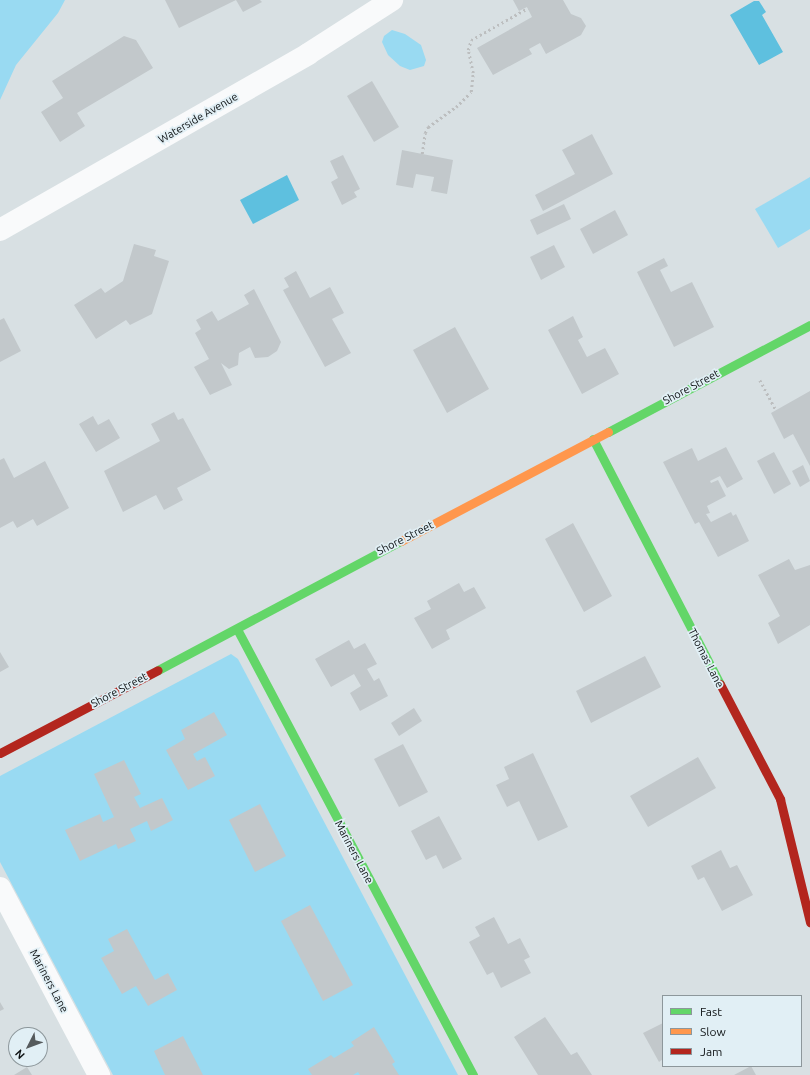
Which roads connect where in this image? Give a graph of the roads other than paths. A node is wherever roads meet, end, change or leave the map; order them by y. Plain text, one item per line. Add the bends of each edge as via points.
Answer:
1 (392, 0) edge
2 (0, 230) edge
3 (810, 325) edge
4 (593, 439) junction
5 (237, 629) junction
6 (0, 753) edge
7 (805, 871) edge
8 (0, 888) edge
9 (810, 922) edge
10 (99, 1075) edge
11 (473, 1075) edge

1 - 2 street, Waterside Avenue via 308,54
3 - 4 street, Shore Street
4 - 5 street, Shore Street via 360,560
4 - 7 street, Thomas Lane via 769,775
5 - 6 street, Shore Street
5 - 11 street, Mariners Lane
7 - 9 street, Thomas Lane
8 - 10 street, Mariners Lane

